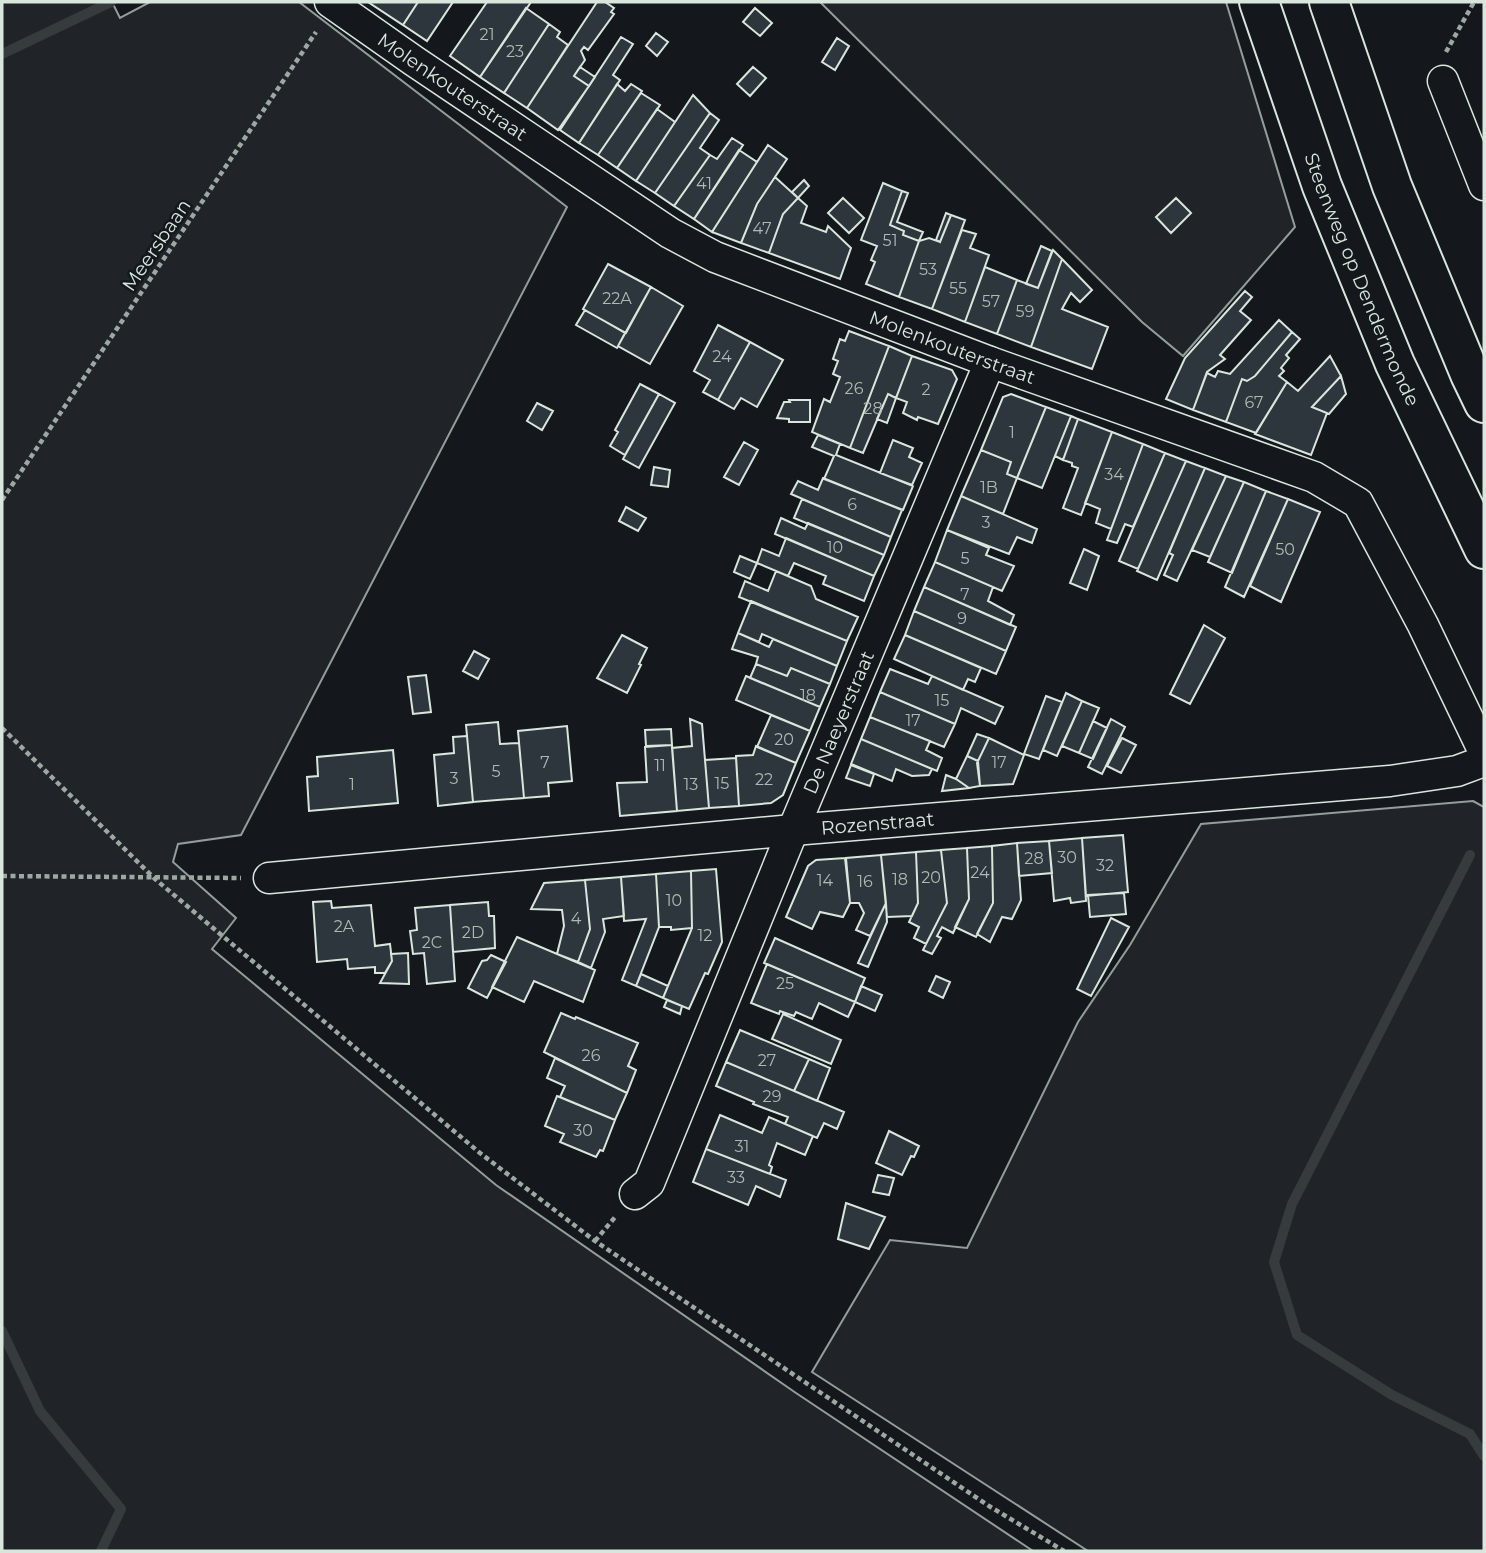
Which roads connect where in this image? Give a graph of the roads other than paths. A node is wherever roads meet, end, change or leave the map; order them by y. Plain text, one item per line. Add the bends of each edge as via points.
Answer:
1 (1259, 2) edge
2 (1329, 2) edge
3 (332, 3) edge
4 (1443, 81) road end
5 (1484, 185) edge
6 (990, 362) junction
7 (1484, 404) edge
8 (1484, 549) edge
9 (1484, 752) edge
10 (1484, 761) edge
11 (793, 830) junction
12 (269, 878) road end
13 (635, 1194) dead end

1 - 8 main road, Steenweg op Dendermonde via 1327,198 1395,364
2 - 7 main road via 1392,186
3 - 6 street, Molenkouterstraat via 670,233 715,257
4 - 5 street
6 - 9 street, Molenkouterstraat via 1314,477 1358,503
6 - 11 street, De Naeyerstraat
10 - 11 street, Rozenstraat via 1457,771 1390,781
11 - 12 street, Rozenstraat
11 - 13 street, De Naeyerstraat via 649,1183

